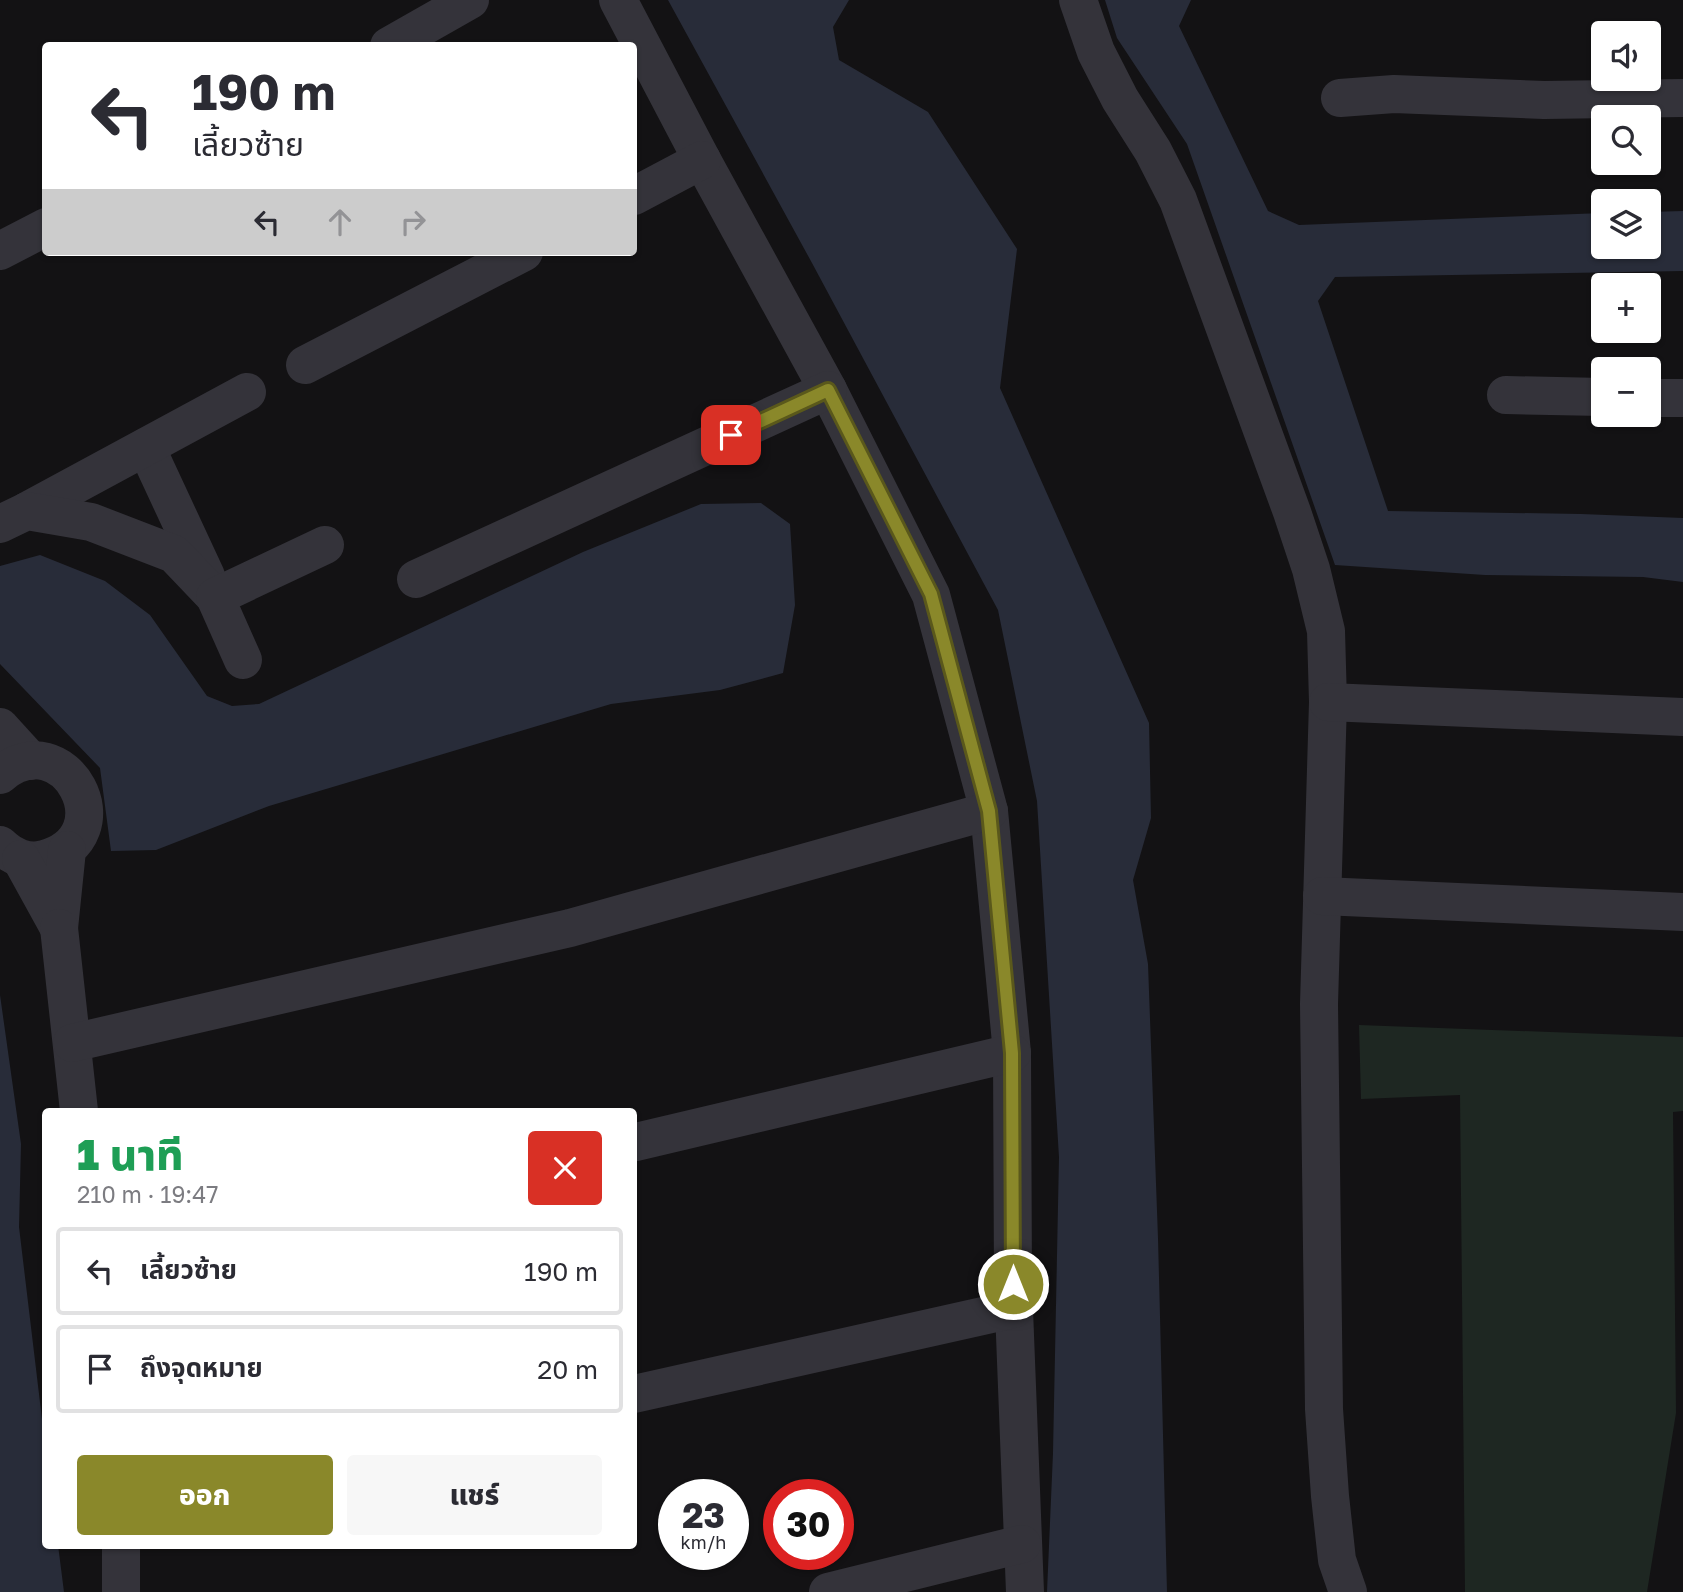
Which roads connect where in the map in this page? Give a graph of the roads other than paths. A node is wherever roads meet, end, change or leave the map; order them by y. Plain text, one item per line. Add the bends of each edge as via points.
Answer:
1 (470, 0) edge
2 (618, 0) edge
3 (1077, 0) edge
4 (396, 42) edge
5 (1340, 98) dead end
6 (1683, 98) edge
7 (702, 160) junction
8 (637, 194) edge
9 (42, 229) edge
10 (0, 251) edge
11 (516, 256) edge
12 (305, 365) dead end
13 (828, 390) junction
14 (247, 392) dead end
15 (1506, 395) dead end
16 (1591, 397) edge
17 (1661, 398) edge
18 (1683, 398) edge
19 (146, 447) junction
20 (14, 517) edge
21 (326, 545) dead end
22 (416, 579) dead end
23 (215, 597) junction
24 (243, 660) dead end
25 (1328, 702) junction
26 (1683, 717) edge
27 (0, 727) edge
28 (15, 768) edge
29 (989, 811) junction
30 (67, 850) junction
31 (7, 852) edge
32 (1322, 896) junction
33 (1683, 912) edge
34 (59, 928) junction
35 (72, 1043) junction
36 (1012, 1053) junction
37 (79, 1108) edge
38 (637, 1142) edge
39 (1014, 1309) junction
40 (637, 1393) edge
41 (1022, 1544) junction
42 (121, 1549) edge
43 (121, 1592) edge
44 (828, 1592) edge
45 (1025, 1592) edge
46 (1349, 1592) edge

1 - 4 street
2 - 7 street
3 - 25 street via 1096,52 1178,200 1288,499 1326,631
5 - 6 street via 1394,94 1544,100
7 - 8 street
7 - 13 street
9 - 10 street
11 - 12 street
13 - 22 street
13 - 29 street via 931,594
14 - 19 street
15 - 16 street
17 - 18 street
19 - 20 street
19 - 23 street
20 - 23 street via 91,522 174,554
21 - 23 street
23 - 24 street
25 - 26 street
25 - 32 street
27 - 28 street
28 - 30 street via 48,763 76,782 85,803 85,820
29 - 35 street via 570,928
29 - 36 street
30 - 31 street via 39,861
30 - 34 street
31 - 34 street
32 - 33 street
32 - 46 street via 1324,1409 1337,1560
34 - 35 street
35 - 37 street
36 - 38 street
36 - 39 street
39 - 40 street
39 - 41 street
41 - 44 street
41 - 45 street
42 - 43 street

